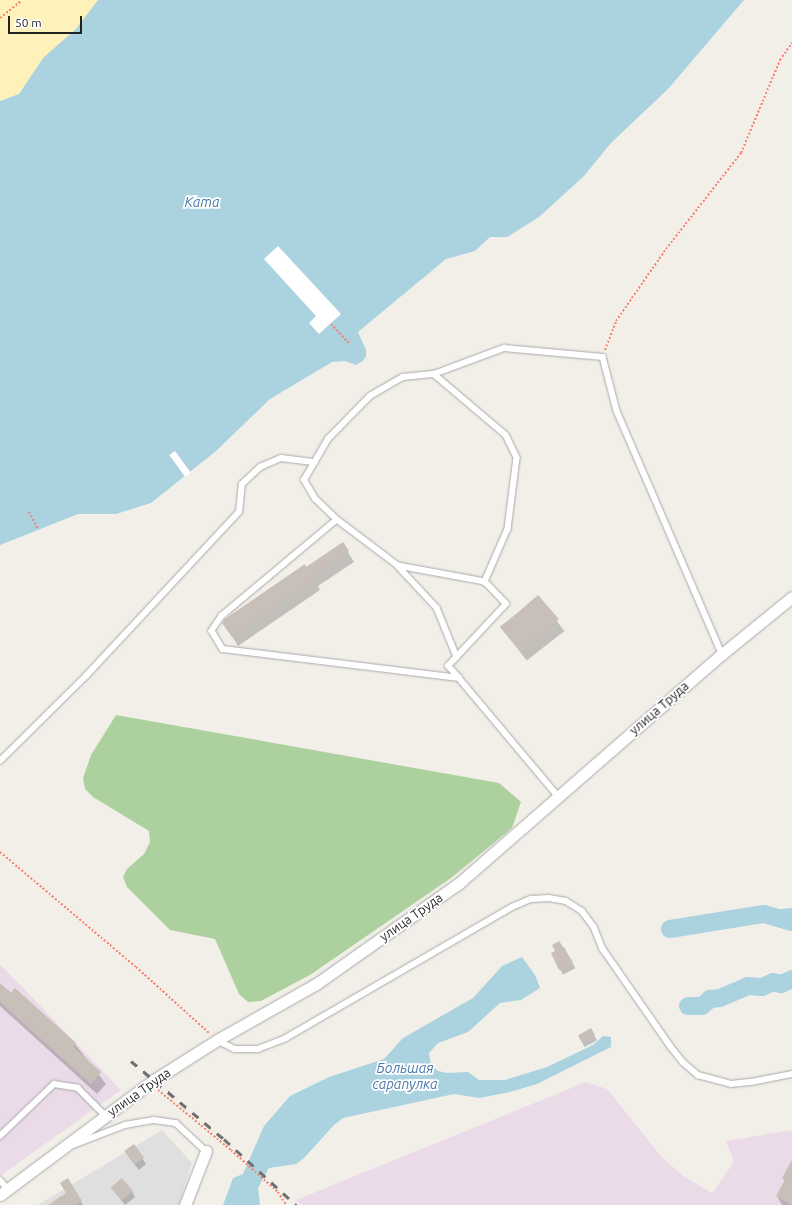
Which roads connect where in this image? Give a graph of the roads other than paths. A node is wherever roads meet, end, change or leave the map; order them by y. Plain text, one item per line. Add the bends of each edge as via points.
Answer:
1 (434, 374) junction
2 (315, 462) junction
3 (337, 520) junction
4 (398, 566) junction
5 (485, 582) junction
6 (792, 597) edge
7 (722, 654) junction
8 (457, 657) junction
9 (459, 678) junction
10 (0, 761) edge
11 (558, 796) junction
12 (217, 1040) junction
13 (792, 1074) edge
14 (106, 1116) junction
15 (0, 1136) edge
16 (61, 1149) junction
17 (206, 1151) joint
18 (0, 1180) edge
19 (4, 1192) edge
20 (185, 1205) edge

1 - 2 lane via 403,377 370,396 328,440
1 - 5 lane via 506,435 517,458 508,529
1 - 7 lane via 504,348 603,357 617,411
2 - 3 lane via 304,480 315,499
2 - 10 lane via 281,458 260,467 242,484 239,512 86,676
3 - 4 lane
3 - 9 lane via 222,616 212,631 223,649
4 - 5 lane
4 - 8 lane via 437,608
5 - 8 lane via 506,604
6 - 7 street, улица Труда
7 - 11 street, улица Труда
8 - 9 lane via 448,666
9 - 11 lane
11 - 12 street, улица Труда via 458,884 316,984
12 - 13 lane via 235,1049 258,1049 286,1038 512,907 531,899 549,898 566,901 582,911 594,927 603,949 671,1047 698,1075 731,1084
12 - 14 street, улица Труда via 149,1084
14 - 15 lane via 78,1088 54,1084
14 - 16 street, улица Труда
16 - 17 lane via 125,1125 154,1120 176,1123
16 - 19 street, улица Труда
17 - 20 street
18 - 19 lane

